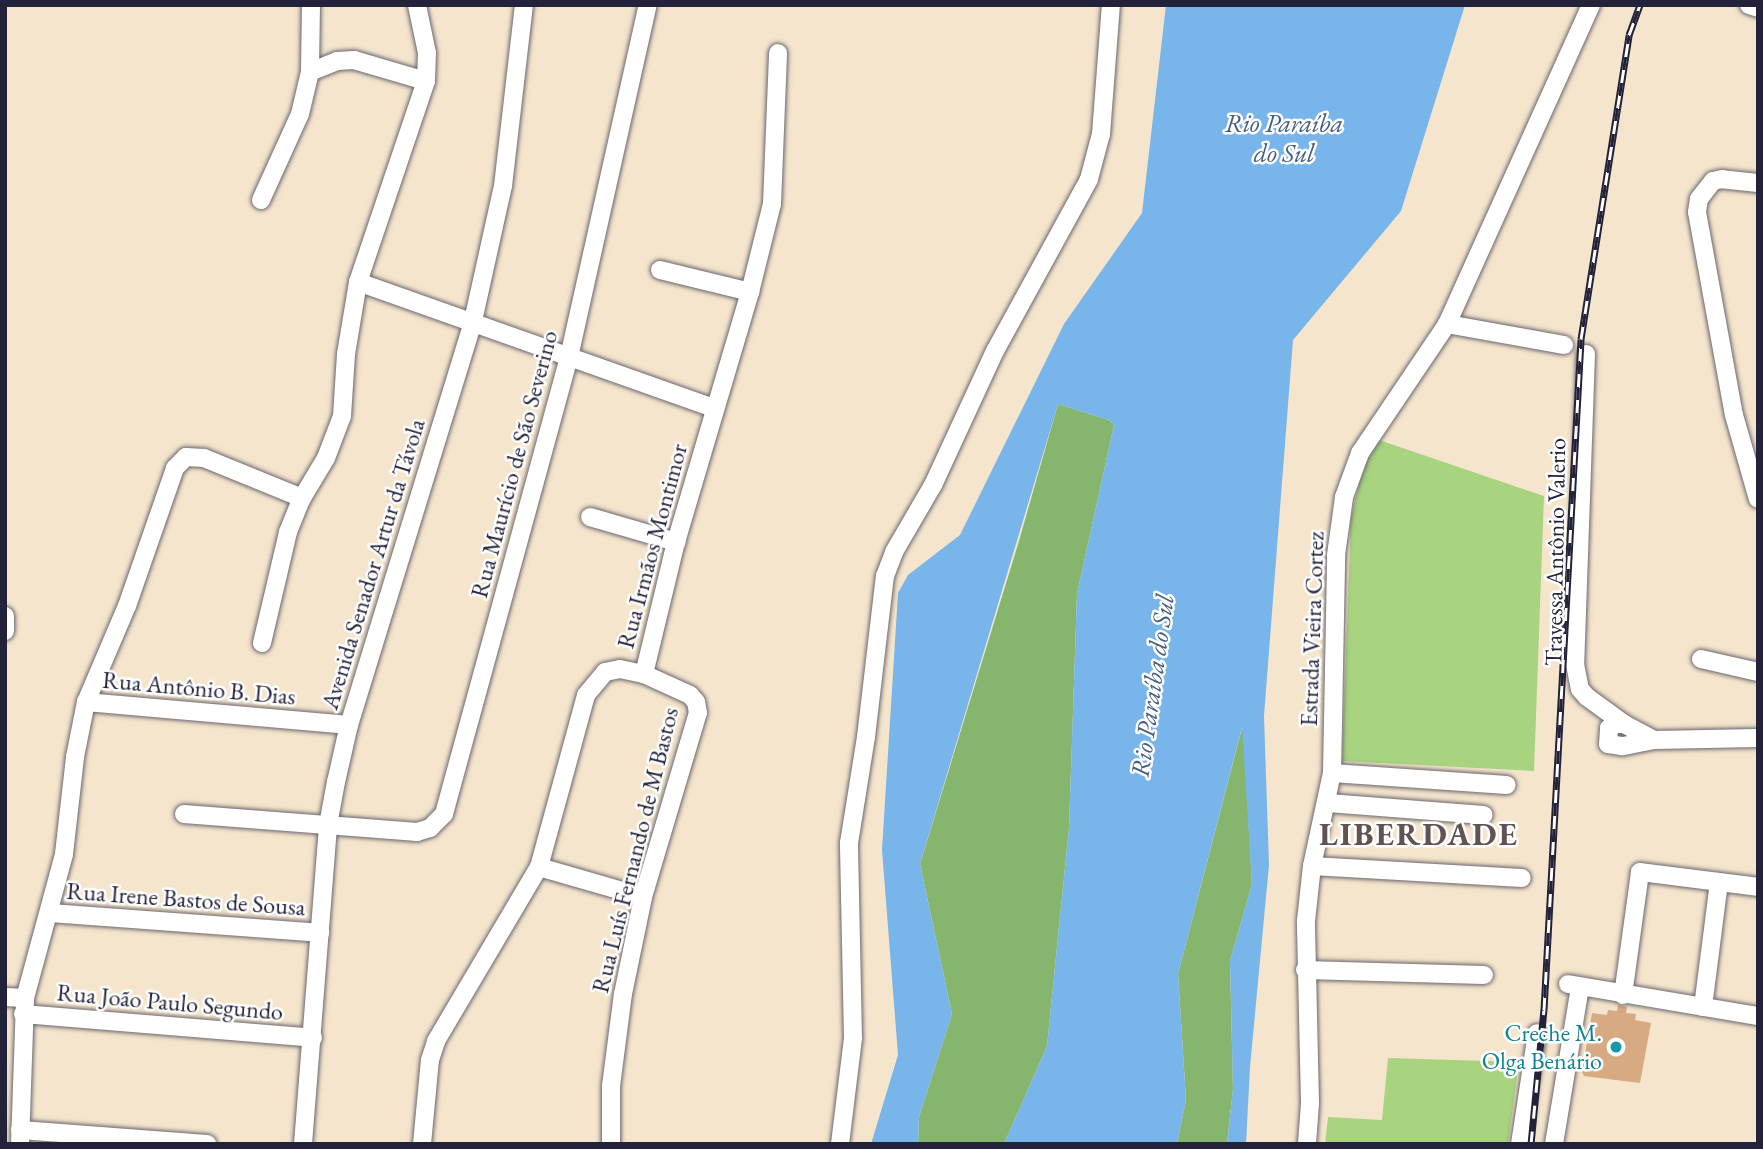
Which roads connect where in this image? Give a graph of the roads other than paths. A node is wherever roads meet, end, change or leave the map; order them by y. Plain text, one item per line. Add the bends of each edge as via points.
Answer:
1 (311, 5) edge
2 (417, 5) edge
3 (524, 5) edge
4 (648, 5) edge
5 (1111, 5) edge
6 (1591, 5) edge
7 (1749, 5) edge
8 (1758, 9) edge
9 (778, 53) dead end
10 (310, 72) junction
11 (426, 81) junction
12 (1758, 183) edge
13 (261, 200) dead end
14 (660, 270) dead end
15 (358, 282) junction
16 (750, 292) junction
17 (473, 321) junction
18 (1447, 324) junction
19 (1564, 345) dead end
20 (1586, 354) dead end
21 (569, 357) junction
22 (714, 408) junction
23 (302, 498) junction
24 (1758, 499) edge
25 (590, 517) dead end
26 (676, 542) junction
27 (261, 643) dead end
28 (1701, 659) dead end
29 (1758, 672) edge
30 (644, 674) junction
31 (86, 702) junction
32 (1625, 724) junction
33 (349, 725) junction
34 (1758, 738) edge
35 (1654, 740) junction
36 (1332, 773) junction
37 (1507, 785) dead end
38 (1328, 803) junction
39 (184, 814) dead end
40 (1484, 815) dead end
41 (328, 825) junction
42 (1312, 866) junction
43 (539, 867) junction
44 (1522, 878) dead end
45 (1719, 883) junction
46 (1758, 887) edge
47 (643, 897) junction
48 (49, 913) junction
49 (320, 933) junction
50 (1305, 970) junction
51 (1484, 975) dead end
52 (1623, 995) junction
53 (5, 997) edge
54 (24, 1006) junction
55 (1703, 1007) junction
56 (1758, 1016) edge
57 (1537, 1033) dead end
58 (313, 1038) junction
59 (20, 1137) edge
60 (208, 1144) edge
61 (303, 1144) edge
62 (422, 1144) edge
63 (611, 1144) edge
64 (840, 1144) edge
65 (1307, 1144) edge
66 (1520, 1144) edge
67 (1554, 1144) edge

1 - 10 street
2 - 11 street via 427,53
3 - 17 street, Avenida Senador Artur da Távola via 503,186
4 - 21 street, Rua Maurício de São Severino
5 - 64 street via 1101,134 1089,179 995,351 885,576 849,843 853,1038
6 - 18 street, Estrada Vieira Cortez
7 - 8 street
9 - 16 street, Rua Irmãos Montimor via 774,187
10 - 11 street via 337,61 354,60
10 - 13 street via 300,114
11 - 15 street
12 - 24 street via 1713,181 1704,190 1697,212 1734,415
14 - 16 street
15 - 17 street
15 - 23 street via 342,416 326,458
16 - 22 street, Rua Irmãos Montimor
17 - 21 street
17 - 33 street, Avenida Senador Artur da Távola
18 - 19 street
18 - 36 street, Estrada Vieira Cortez via 1360,453 1344,498 1336,555
20 - 32 street, Travessa Antônio Valerio via 1575,664 1580,689
21 - 22 street
21 - 41 street, Rua Maurício de São Severino via 444,814 430,828 417,832
22 - 26 street, Rua Irmãos Montimor
23 - 27 street via 282,550
23 - 31 street via 204,458 179,461 163,495 127,606
25 - 26 street
26 - 30 street, Rua Irmãos Montimor
28 - 29 street
30 - 43 street, Rua Irmãos Montimor via 620,669 605,672 586,695
30 - 47 street, Rua Luís Fernando de M Bastos via 690,695 697,706 696,723
31 - 33 street, Rua Antônio B. Dias
31 - 48 street via 64,854
32 - 35 street, Travessa Antônio Valerio
32 - 35 street via 1614,724 1607,732 1608,744
33 - 41 street, Avenida Senador Artur da Távola
34 - 35 street
36 - 37 street
36 - 38 street, Estrada Vieira Cortez
38 - 40 street
38 - 42 street, Estrada Vieira Cortez
39 - 41 street, Rua Maurício de São Severino
41 - 49 street, Avenida Senador Artur da Távola
42 - 44 street
42 - 50 street, Estrada Vieira Cortez
43 - 47 street
43 - 62 street, Rua Irmãos Montimor via 436,1041
45 - 46 street
45 - 52 street via 1640,872
45 - 55 street
47 - 63 street, Rua Luís Fernando de M Bastos via 617,1034
48 - 49 street, Rua Irene Bastos de Sousa
48 - 54 street
49 - 58 street, Avenida Senador Artur da Távola
50 - 51 street
50 - 65 street, Estrada Vieira Cortez
52 - 55 street
52 - 67 street via 1574,985
53 - 54 street, Rua João Paulo Segundo
54 - 58 street, Rua João Paulo Segundo
54 - 59 street
55 - 56 street
57 - 66 street
58 - 61 street, Avenida Senador Artur da Távola
59 - 60 street

